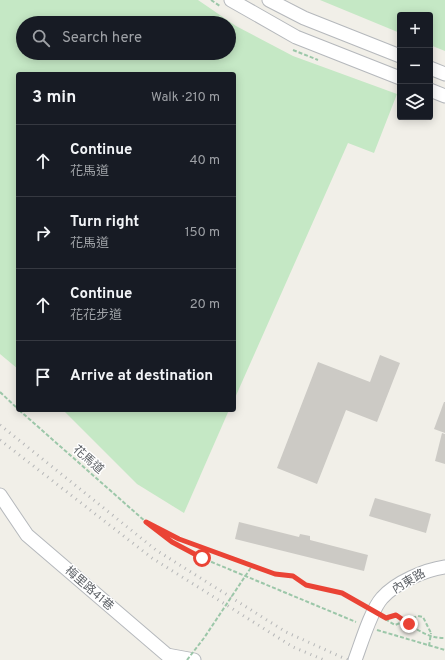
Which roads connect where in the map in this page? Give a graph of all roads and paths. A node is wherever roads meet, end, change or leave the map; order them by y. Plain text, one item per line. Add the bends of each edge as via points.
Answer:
1 (231, 0) edge
2 (269, 0) edge
3 (397, 55) edge
4 (433, 69) edge
5 (445, 74) edge
6 (397, 77) edge
7 (433, 91) edge
8 (445, 96) edge
9 (0, 392) edge
10 (16, 408) edge
11 (20, 412) edge
12 (0, 495) edge
13 (146, 522) junction
14 (252, 566) junction
15 (445, 567) edge
16 (386, 618) junction
17 (367, 626) junction
18 (431, 634) junction
19 (445, 638) edge
20 (429, 646) junction
21 (445, 650) edge
22 (187, 660) edge
23 (194, 660) edge
24 (355, 660) edge

1 - 6 street via 296,37
2 - 3 street via 304,18
4 - 5 street
7 - 8 street
9 - 10 path, 花馬道
11 - 13 path, 花馬道
12 - 23 street, 梅里路41巷 via 27,535 167,656
13 - 14 path, 花馬道, bridge via 179,539
13 - 17 path, 花馬道 via 172,542 202,558
14 - 16 path, 花馬道, bridge via 275,574 293,576 306,585 342,593
14 - 22 path, bridge
15 - 17 street, 內東路 via 430,570 403,582 382,598
16 - 18 path via 396,615 419,630
16 - 18 path, 花馬道, bridge via 395,625 418,616 422,617
17 - 20 path, 花馬道
17 - 24 street, 內東路
18 - 19 path
18 - 20 path
20 - 21 path, 花馬道

